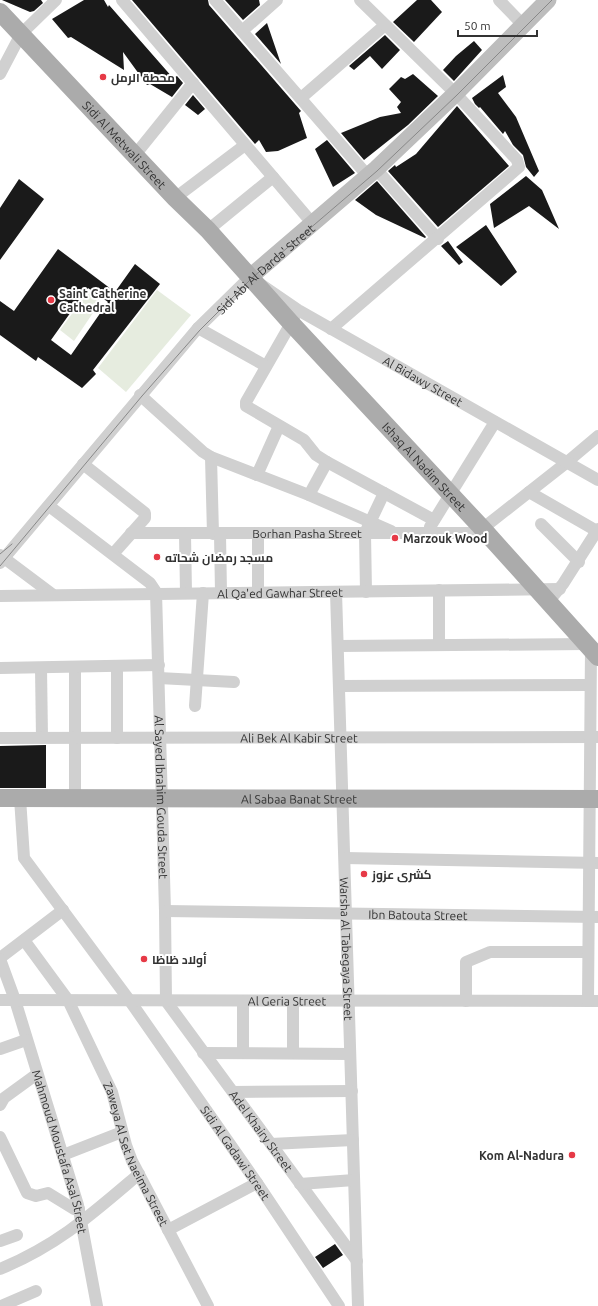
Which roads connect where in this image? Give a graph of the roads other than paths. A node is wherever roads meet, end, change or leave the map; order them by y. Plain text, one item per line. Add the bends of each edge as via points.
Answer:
1 (56, 0) edge
2 (122, 0) edge
3 (216, 0) edge
4 (277, 0) edge
5 (360, 0) edge
6 (499, 0) edge
7 (548, 0) edge
8 (0, 12) edge
9 (385, 25) junction
10 (523, 25) junction
11 (0, 29) edge
12 (242, 31) junction
13 (21, 34) junction
14 (1, 69) edge
15 (193, 83) junction
16 (455, 94) junction
17 (301, 98) junction
18 (245, 144) junction
19 (135, 155) junction
20 (372, 173) junction
21 (273, 177) junction
22 (176, 198) junction
23 (313, 224) junction
24 (208, 230) junction
25 (438, 239) junction
26 (250, 277) junction
27 (294, 317) junction
28 (198, 328) junction
29 (331, 329) junction
30 (266, 366) junction
31 (140, 395) junction
32 (495, 422) junction
33 (279, 426) junction
34 (598, 436) edge
35 (211, 457) junction
36 (326, 462) junction
37 (566, 463) junction
38 (83, 464) junction
39 (256, 475) junction
40 (598, 480) edge
41 (529, 492) junction
42 (384, 493) junction
43 (449, 494) junction
44 (308, 495) junction
45 (49, 506) junction
46 (434, 520) junction
47 (370, 522) junction
48 (541, 524) dead end
49 (482, 528) junction
50 (598, 530) edge
51 (131, 533) junction
52 (258, 533) junction
53 (365, 533) junction
54 (396, 533) junction
55 (426, 533) junction
56 (185, 534) junction
57 (217, 534) junction
58 (113, 554) junction
59 (1, 559) edge
60 (578, 562) junction
61 (439, 590) junction
62 (156, 592) junction
63 (336, 592) junction
64 (366, 592) junction
65 (186, 593) junction
66 (203, 593) junction
67 (221, 593) junction
68 (258, 593) junction
69 (548, 593) junction
70 (52, 594) junction
71 (0, 596) edge
72 (439, 645) junction
73 (338, 646) junction
74 (592, 650) edge
75 (159, 665) junction
76 (117, 666) junction
77 (75, 667) junction
78 (0, 668) edge
79 (41, 668) junction
80 (159, 678) junction
81 (197, 679) junction
82 (234, 682) dead end
83 (590, 685) junction
84 (339, 686) junction
85 (195, 706) dead end
86 (341, 737) junction
87 (594, 737) edge
88 (0, 738) edge
89 (42, 738) junction
90 (75, 738) junction
91 (118, 738) junction
92 (161, 738) junction
93 (0, 798) edge
94 (20, 798) junction
95 (75, 798) junction
96 (162, 798) junction
97 (343, 798) junction
98 (594, 799) edge
99 (345, 858) junction
100 (593, 863) edge
101 (63, 910) junction
102 (165, 911) junction
103 (347, 915) junction
104 (593, 917) edge
105 (24, 940) junction
106 (588, 952) junction
107 (0, 958) edge
108 (0, 1000) edge
109 (15, 1000) junction
110 (68, 1000) junction
111 (130, 1000) junction
112 (166, 1001) junction
113 (243, 1001) junction
114 (293, 1001) junction
115 (349, 1001) junction
116 (466, 1001) junction
117 (593, 1001) edge
118 (26, 1040) junction
119 (0, 1049) edge
120 (203, 1052) junction
121 (243, 1053) junction
122 (293, 1053) junction
123 (350, 1054) junction
124 (37, 1074) junction
125 (233, 1092) junction
126 (352, 1092) junction
127 (0, 1105) edge
128 (122, 1132) junction
129 (0, 1137) edge
130 (353, 1140) junction
131 (271, 1144) junction
132 (63, 1156) junction
133 (139, 1174) junction
134 (354, 1180) junction
135 (257, 1183) junction
136 (300, 1184) junction
137 (79, 1209) junction
138 (81, 1224) junction
139 (168, 1230) junction
140 (17, 1235) dead end
141 (0, 1241) edge
142 (357, 1261) junction
143 (0, 1269) edge
144 (36, 1291) dead end
145 (94, 1305) edge
146 (1, 1306) edge
147 (208, 1306) edge
148 (339, 1306) edge
149 (358, 1306) edge

1 - 13 street
2 - 15 street
3 - 12 street
4 - 12 street
5 - 9 street
6 - 10 street
7 - 10 main road, Sidi Abi Al Darda' Street
8 - 13 main road, Sidi Al Metwali Street
9 - 16 street
9 - 17 street
10 - 16 main road, Sidi Abi Al Darda' Street
11 - 13 street
12 - 17 street
13 - 14 street
13 - 19 main road, Sidi Al Metwali Street
15 - 18 street
15 - 19 street
16 - 20 main road, Sidi Abi Al Darda' Street
16 - 25 street via 520,165
17 - 20 street
18 - 21 street
18 - 22 street
19 - 22 main road, Sidi Al Metwali Street
20 - 23 main road, Sidi Abi Al Darda' Street
20 - 25 street
21 - 23 street
21 - 24 street
22 - 24 main road, Sidi Al Metwali Street
23 - 26 main road, Sidi Abi Al Darda' Street
24 - 26 main road, Sidi Al Metwali Street
25 - 29 street
26 - 27 main road, Ishaq Al Nadim Street
26 - 28 street, Sidi Abi Al Darda' Street
27 - 29 street, Al Bidawy Street
27 - 30 street
27 - 43 main road, Ishaq Al Nadim Street
28 - 30 street
28 - 31 street, Sidi Abi Al Darda' Street
29 - 32 street, Al Bidawy Street
30 - 33 street via 245,404
31 - 35 street
31 - 38 street, Sidi Abi Al Darda' Street
32 - 37 street, Al Bidawy Street
32 - 43 street
33 - 36 street via 304,440 316,456
33 - 39 street
34 - 37 street
35 - 39 street
35 - 57 street
36 - 42 street
36 - 44 street
37 - 40 street, Al Bidawy Street
37 - 41 street
38 - 45 street, Sidi Abi Al Darda' Street
38 - 51 street via 145,513 145,518
39 - 44 street
41 - 49 street
41 - 50 street
42 - 46 street
42 - 47 street
43 - 46 street
43 - 49 main road, Ishaq Al Nadim Street
44 - 47 street
45 - 58 street
45 - 59 street, Sidi Abi Al Darda' Street
46 - 55 street
47 - 53 street
47 - 54 street
48 - 60 street
49 - 55 street, Borhan Pasha Street via 470,533
49 - 69 main road, Ishaq Al Nadim Street
50 - 60 street
51 - 56 street, Borhan Pasha Street
51 - 58 street
52 - 53 street, Borhan Pasha Street
52 - 57 street, Borhan Pasha Street
52 - 68 street
53 - 54 street, Borhan Pasha Street
53 - 64 street
54 - 55 street, Borhan Pasha Street
56 - 57 street, Borhan Pasha Street
56 - 65 street
57 - 67 street
58 - 62 street via 150,583
59 - 70 street
60 - 69 street
61 - 64 street, Al Qa'ed Gawhar Street
61 - 69 street, Al Qa'ed Gawhar Street
61 - 72 street
62 - 65 street, Al Qa'ed Gawhar Street
62 - 70 street, Al Qa'ed Gawhar Street
62 - 75 street, Al Sayed Ibrahim Gouda Street
63 - 64 street, Al Qa'ed Gawhar Street
63 - 68 street, Al Qa'ed Gawhar Street
63 - 73 street, Warsha Al Tabegaya Street
65 - 66 street, Al Qa'ed Gawhar Street
66 - 67 street, Al Qa'ed Gawhar Street
66 - 81 street
67 - 68 street, Al Qa'ed Gawhar Street
69 - 74 main road, Ishaq Al Nadim Street
70 - 71 street, Al Qa'ed Gawhar Street
72 - 73 street
72 - 74 street
73 - 84 street, Warsha Al Tabegaya Street
74 - 83 street
75 - 76 street
75 - 80 street, Al Sayed Ibrahim Gouda Street
76 - 77 street
76 - 91 street
77 - 79 street
77 - 90 street
78 - 79 street
79 - 89 street
80 - 81 street
80 - 92 street, Al Sayed Ibrahim Gouda Street
81 - 82 street
81 - 85 street
83 - 84 street
83 - 87 street
84 - 86 street, Warsha Al Tabegaya Street
86 - 87 street, Ali Bek Al Kabir Street
86 - 92 street, Ali Bek Al Kabir Street
86 - 97 street, Warsha Al Tabegaya Street
87 - 98 street
88 - 89 street, Ali Bek Al Kabir Street
89 - 90 street, Ali Bek Al Kabir Street
90 - 91 street, Ali Bek Al Kabir Street
90 - 95 street
91 - 92 street, Ali Bek Al Kabir Street
92 - 96 street, Al Sayed Ibrahim Gouda Street
93 - 94 main road, Al Sabaa Banat Street
94 - 95 main road, Al Sabaa Banat Street
94 - 101 street, Sidi Al Gadawi Street via 23,857
95 - 96 main road, Al Sabaa Banat Street
96 - 97 main road, Al Sabaa Banat Street
96 - 102 street, Al Sayed Ibrahim Gouda Street
97 - 98 main road, Al Sabaa Banat Street
97 - 99 street, Warsha Al Tabegaya Street
98 - 100 street
99 - 100 street
99 - 103 street, Warsha Al Tabegaya Street
100 - 104 street
101 - 105 street
101 - 111 street, Sidi Al Gadawi Street
102 - 103 street, Ibn Batouta Street
102 - 112 street, Al Sayed Ibrahim Gouda Street
103 - 104 street, Ibn Batouta Street
103 - 115 street, Warsha Al Tabegaya Street
104 - 106 street
105 - 107 street
105 - 110 street, Zaweya Al Set Naeima Street
106 - 116 street via 490,952 466,962
106 - 117 street
107 - 109 street, Mahmoud Moustafa Asal Street
108 - 109 street, Al Geria Street
109 - 110 street, Al Geria Street
109 - 118 street, Mahmoud Moustafa Asal Street
110 - 111 street, Al Geria Street
110 - 128 street, Zaweya Al Set Naeima Street via 112,1092
111 - 112 street, Al Geria Street
111 - 135 street, Sidi Al Gadawi Street
112 - 113 street, Al Geria Street
112 - 120 street, Adel Khairy Street
113 - 114 street, Al Geria Street
113 - 121 street
114 - 115 street, Al Geria Street
114 - 122 street
115 - 116 street, Al Geria Street
115 - 123 street, Warsha Al Tabegaya Street
116 - 117 street, Al Geria Street
118 - 119 street
118 - 124 street, Mahmoud Moustafa Asal Street
120 - 121 street
120 - 125 street, Adel Khairy Street
121 - 122 street
122 - 123 street
123 - 126 street, Warsha Al Tabegaya Street
124 - 127 street via 4,1098
124 - 132 street, Mahmoud Moustafa Asal Street
125 - 126 street
125 - 131 street, Adel Khairy Street
126 - 130 street, Warsha Al Tabegaya Street
128 - 132 street
128 - 133 street, Zaweya Al Set Naeima Street
129 - 137 street via 27,1193 36,1196 48,1193 74,1209
130 - 131 street
130 - 134 street, Warsha Al Tabegaya Street
131 - 136 street, Adel Khairy Street
132 - 137 street, Mahmoud Moustafa Asal Street
133 - 138 street
133 - 139 street, Zaweya Al Set Naeima Street
134 - 136 street
134 - 142 street, Warsha Al Tabegaya Street
135 - 139 street
135 - 148 street, Sidi Al Gadawi Street
136 - 142 street, Adel Khairy Street
137 - 138 street, Mahmoud Moustafa Asal Street
138 - 143 street via 28,1258
138 - 145 street, Mahmoud Moustafa Asal Street
139 - 147 street, Zaweya Al Set Naeima Street
140 - 141 street
142 - 149 street, Warsha Al Tabegaya Street
144 - 146 street

